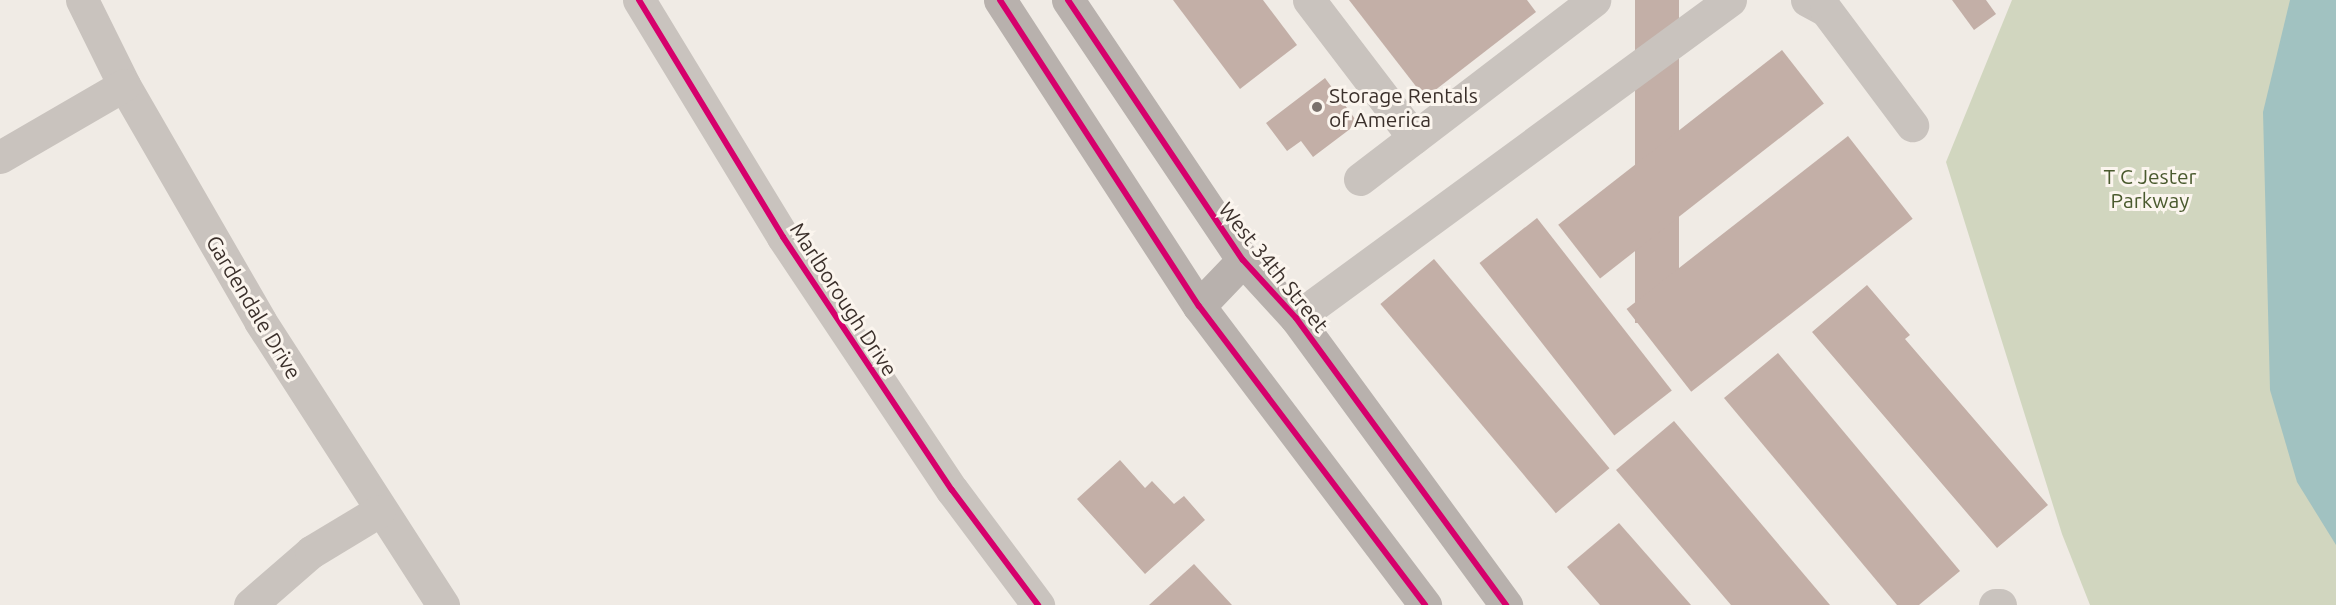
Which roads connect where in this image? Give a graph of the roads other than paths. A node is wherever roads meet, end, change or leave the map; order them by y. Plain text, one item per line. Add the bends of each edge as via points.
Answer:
1 (82, 0) edge
2 (639, 0) edge
3 (1000, 0) edge
4 (1068, 0) edge
5 (1308, 0) edge
6 (1730, 0) edge
7 (1807, 0) edge
8 (1583, 3) edge
9 (124, 85) junction
10 (1912, 125) dead end
11 (1414, 138) junction
12 (0, 158) edge
13 (1360, 179) dead end
14 (1242, 260) junction
15 (1199, 306) junction
16 (1296, 318) junction
17 (379, 511) junction
18 (250, 605) edge
19 (443, 605) edge
20 (1038, 605) edge
21 (1425, 605) edge
22 (1506, 605) edge
23 (1995, 605) edge
24 (2000, 605) edge

1 - 9 street, Gardendale Drive
2 - 20 street, Marlborough Drive via 783,237 952,490
3 - 15 main road
4 - 14 main road, West 34th Street
5 - 11 street
6 - 16 street
7 - 10 street via 1826,10
8 - 11 street
9 - 12 street
9 - 17 street, Gardendale Drive
11 - 13 street
14 - 15 main road
14 - 16 main road, West 34th Street
15 - 21 main road
16 - 22 main road, West 34th Street
17 - 18 street via 311,552
17 - 19 street, Gardendale Drive
23 - 24 street

